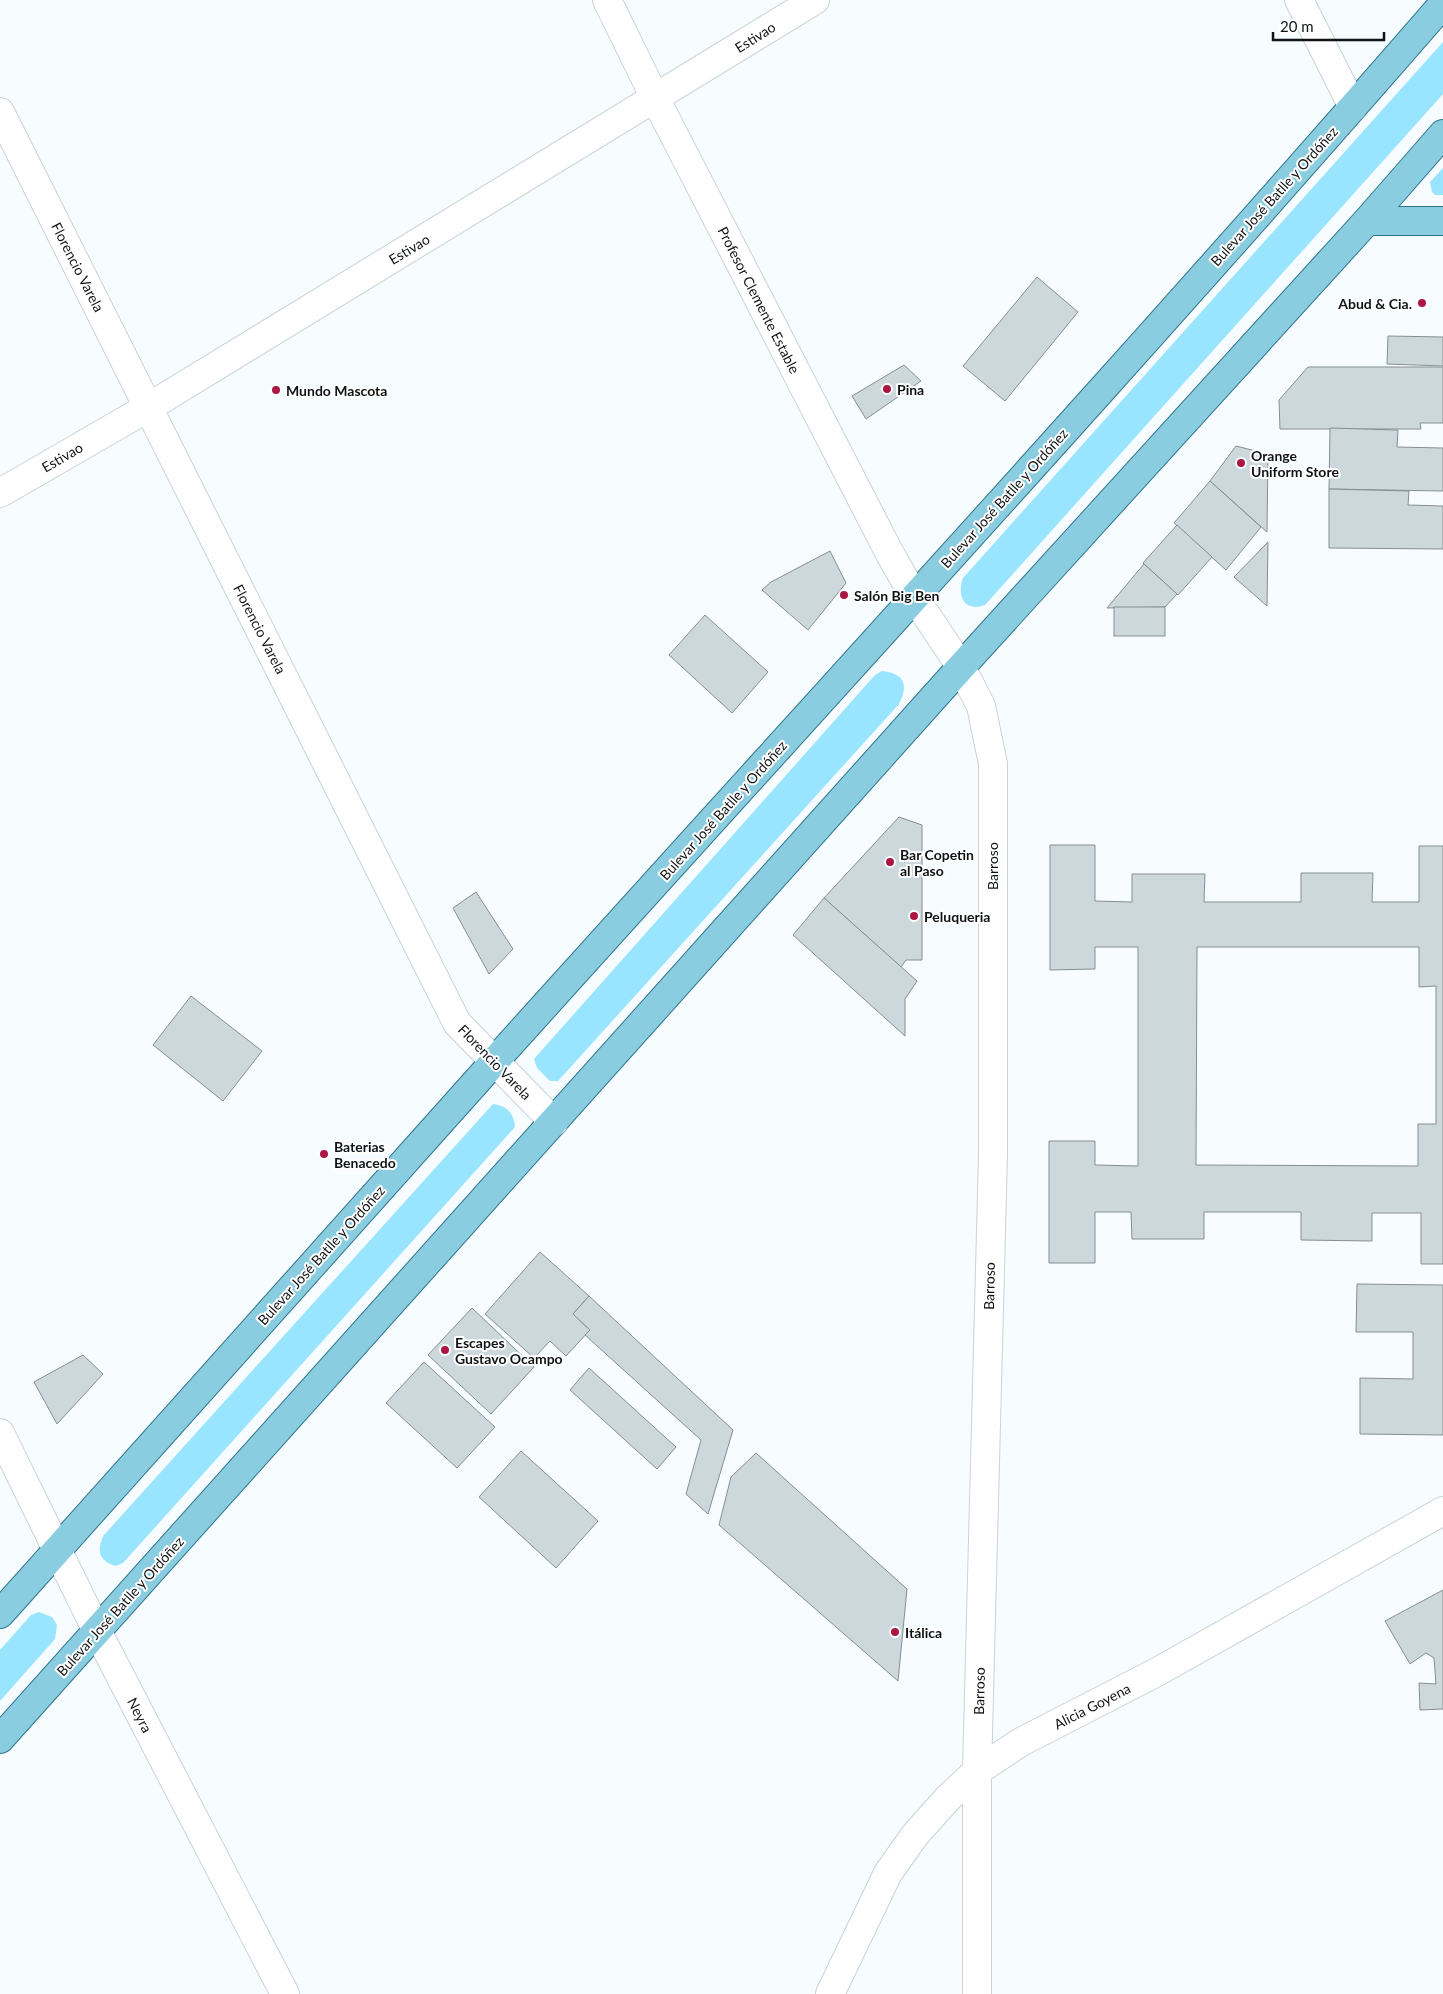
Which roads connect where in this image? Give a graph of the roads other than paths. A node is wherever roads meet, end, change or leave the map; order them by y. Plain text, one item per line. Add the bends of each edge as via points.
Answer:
1 (607, 0) edge
2 (815, 0) edge
3 (1299, 0) edge
4 (1443, 4) edge
5 (655, 98) junction
6 (1353, 107) junction
7 (0, 112) edge
8 (1443, 134) edge
9 (1367, 221) junction
10 (1443, 221) edge
11 (149, 407) junction
12 (0, 493) edge
13 (915, 598) junction
14 (961, 667) junction
15 (494, 1062) junction
16 (554, 1122) junction
17 (0, 1433) edge
18 (1443, 1511) edge
19 (57, 1550) junction
20 (0, 1614) edge
21 (97, 1630) junction
22 (0, 1739) edge
23 (977, 1771) junction
24 (285, 1994) edge
25 (830, 1994) edge
26 (977, 1994) edge

1 - 5 street, Profesor Clemente Estable
2 - 5 street, Estivao
3 - 6 street
4 - 6 main road, Bulevar José Batlle y Ordóñez
5 - 11 street, Estivao
5 - 13 street, Profesor Clemente Estable
6 - 13 main road, Bulevar José Batlle y Ordóñez
7 - 11 street, Florencio Varela
8 - 9 main road, Bulevar José Batlle y Ordóñez
9 - 10 main road
9 - 14 main road, Bulevar José Batlle y Ordóñez
11 - 12 street, Estivao
11 - 15 street, Florencio Varela via 457,1023
13 - 14 street, Barroso
13 - 15 main road, Bulevar José Batlle y Ordóñez
14 - 16 main road, Bulevar José Batlle y Ordóñez
14 - 23 street, Barroso via 981,706 993,764 993,1154
15 - 16 street, Florencio Varela
15 - 19 main road, Bulevar José Batlle y Ordóñez
16 - 21 main road, Bulevar José Batlle y Ordóñez
17 - 19 street, Neyra
18 - 23 street, Alicia Goyena via 1157,1672 1021,1742
19 - 20 main road, Bulevar José Batlle y Ordóñez
19 - 21 street, Neyra
21 - 22 main road, Bulevar José Batlle y Ordóñez
21 - 24 street, Neyra
23 - 25 street, Alicia Goyena via 948,1798 888,1873
23 - 26 street, Barroso

